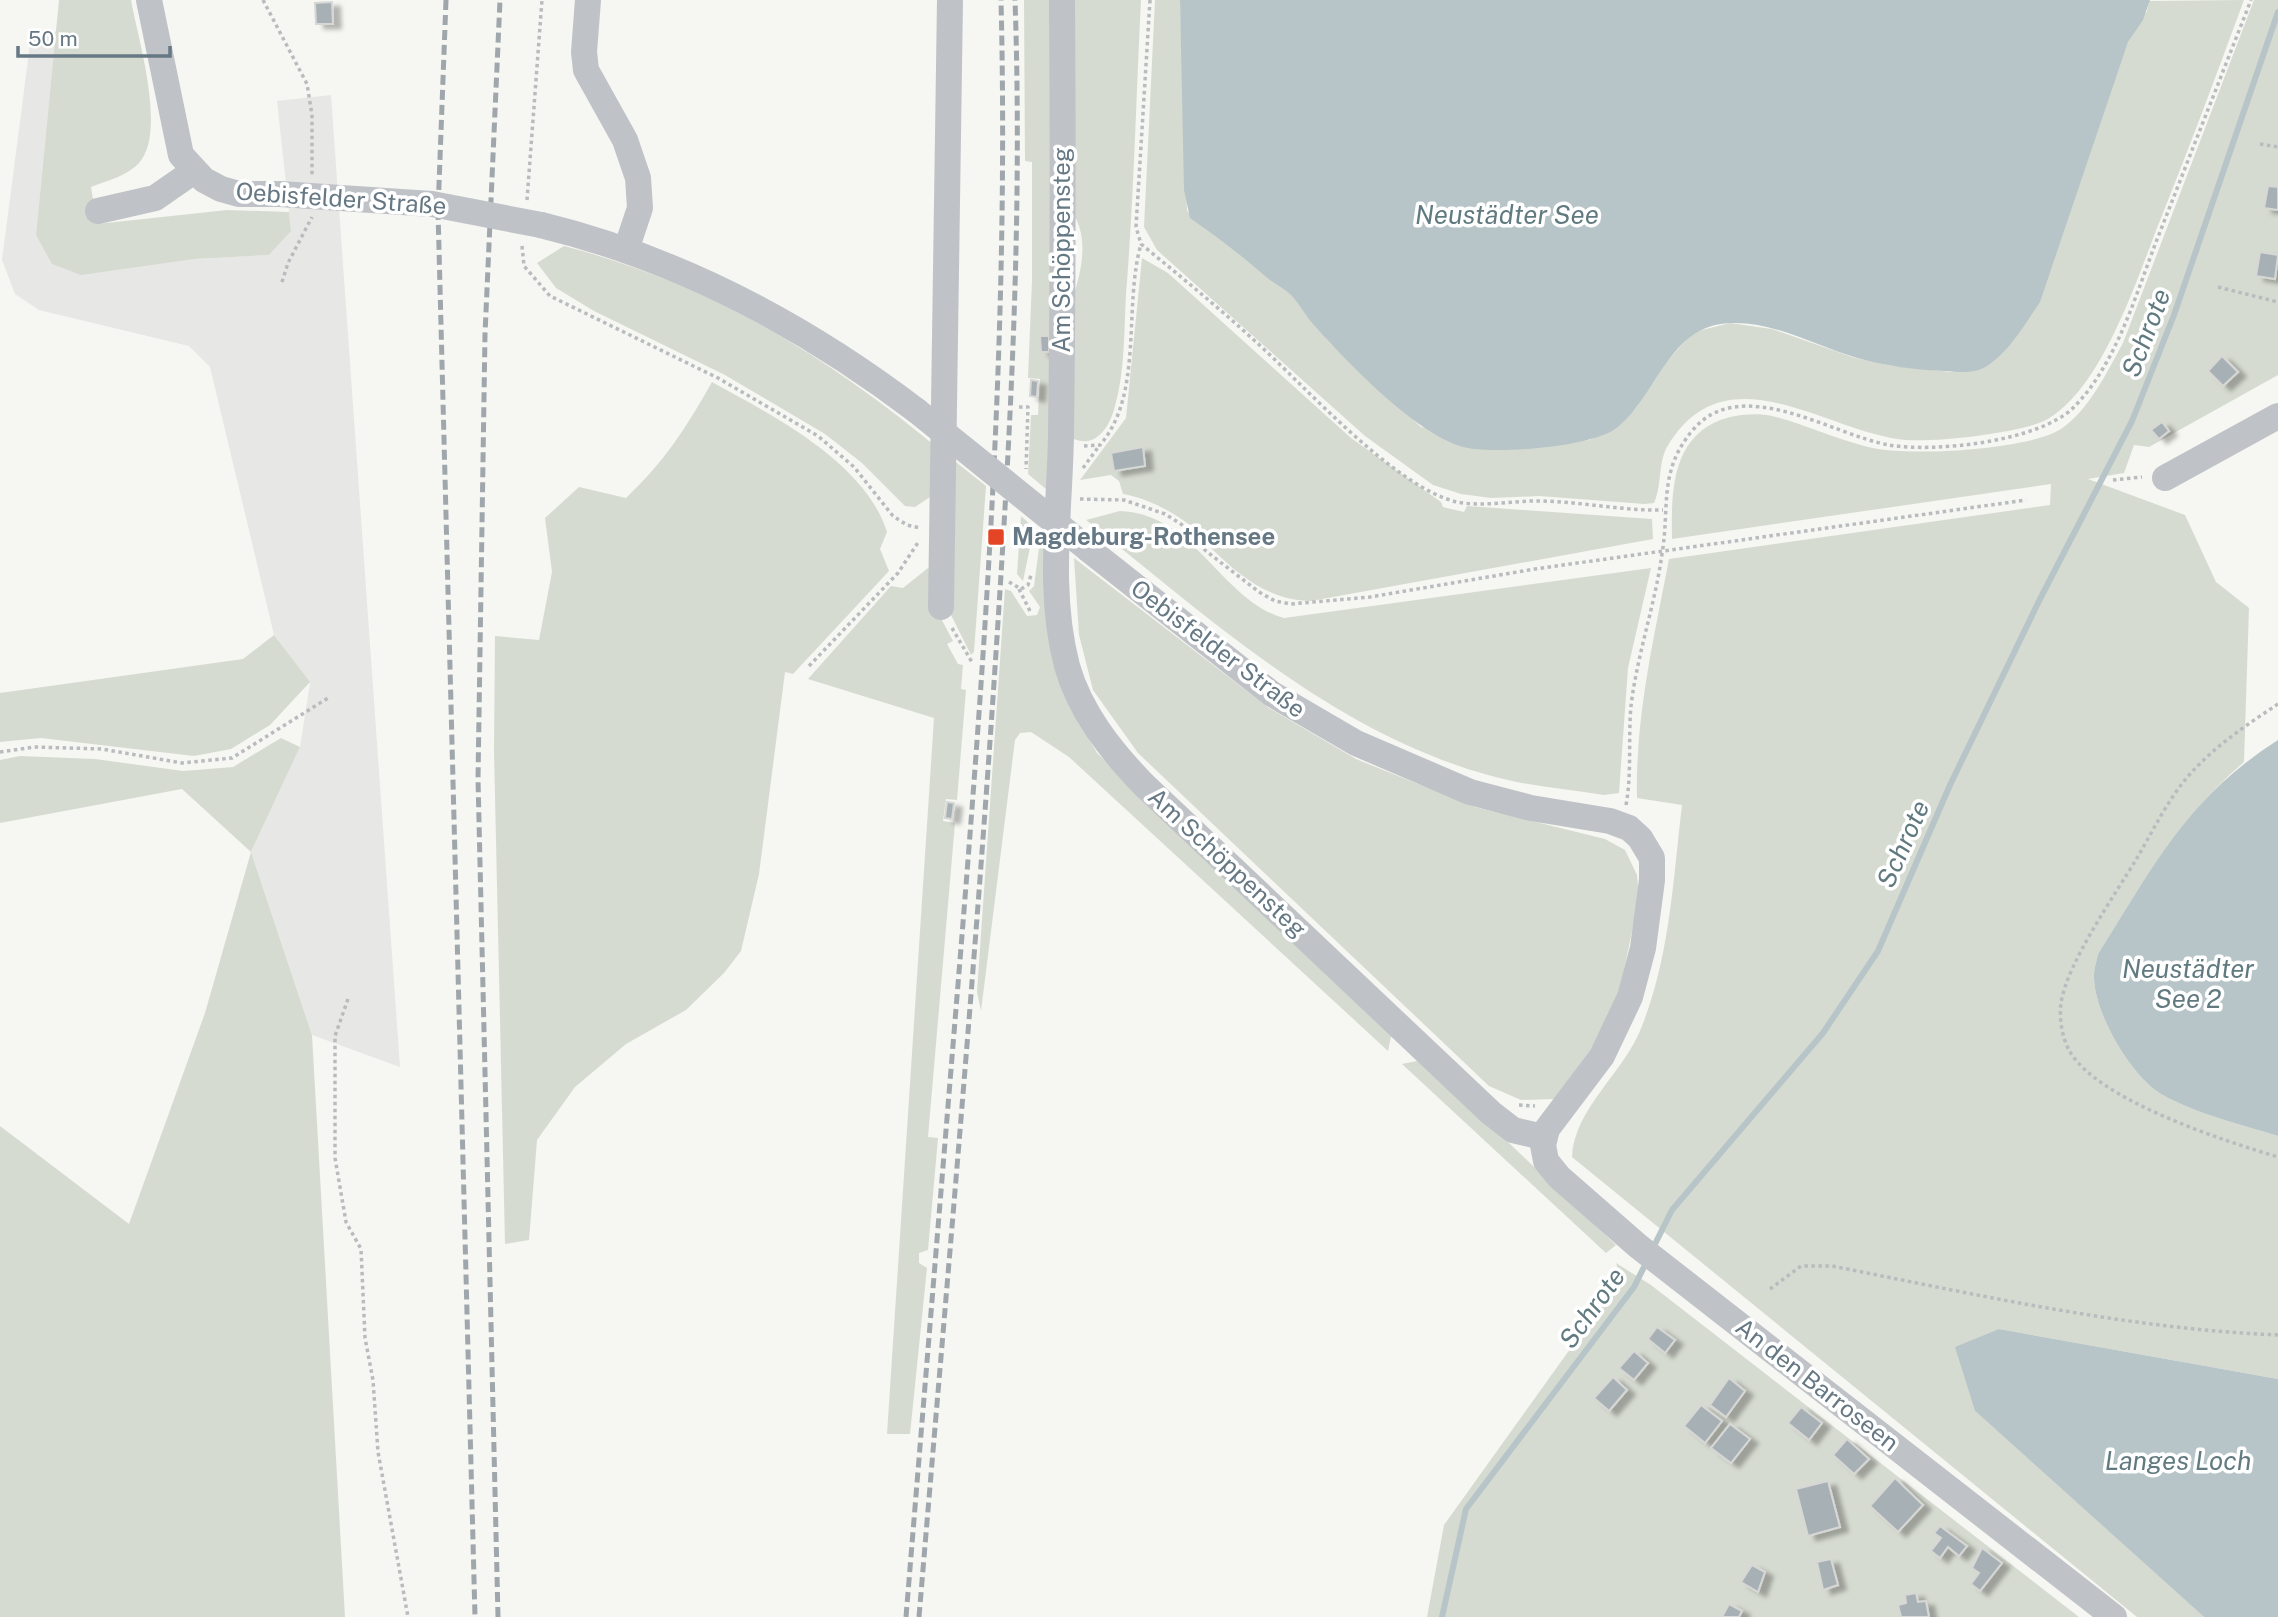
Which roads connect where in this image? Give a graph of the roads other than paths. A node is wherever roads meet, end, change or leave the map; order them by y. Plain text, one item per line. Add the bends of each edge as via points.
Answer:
1 (149, 0) edge
2 (588, 0) edge
3 (950, 0) edge
4 (1062, 0) edge
5 (194, 171) junction
6 (99, 211) dead end
7 (626, 250) junction
8 (2278, 416) edge
9 (2165, 478) road end
10 (941, 607) road end
11 (1543, 1138) junction
12 (2114, 1617) edge

1 - 5 street, Oebisfelder Straße via 176,139
2 - 7 street via 586,70 625,140 638,177 640,208
3 - 10 street
4 - 11 street, Am Schöppensteg via 1057,602 1064,651 1080,700 1109,746 1144,785 1491,1113 1513,1130
5 - 6 street via 155,198
5 - 7 street, Oebisfelder Straße, bridge via 221,189 239,194 432,204
7 - 11 street, Oebisfelder Straße, bridge via 724,290 852,363 1236,667 1345,738 1460,789 1531,808 1610,821 1640,838 1652,858 1653,880 1630,997 1602,1056
8 - 9 street
11 - 12 street, An den Barroseen via 1544,1157 1552,1169 1638,1246

